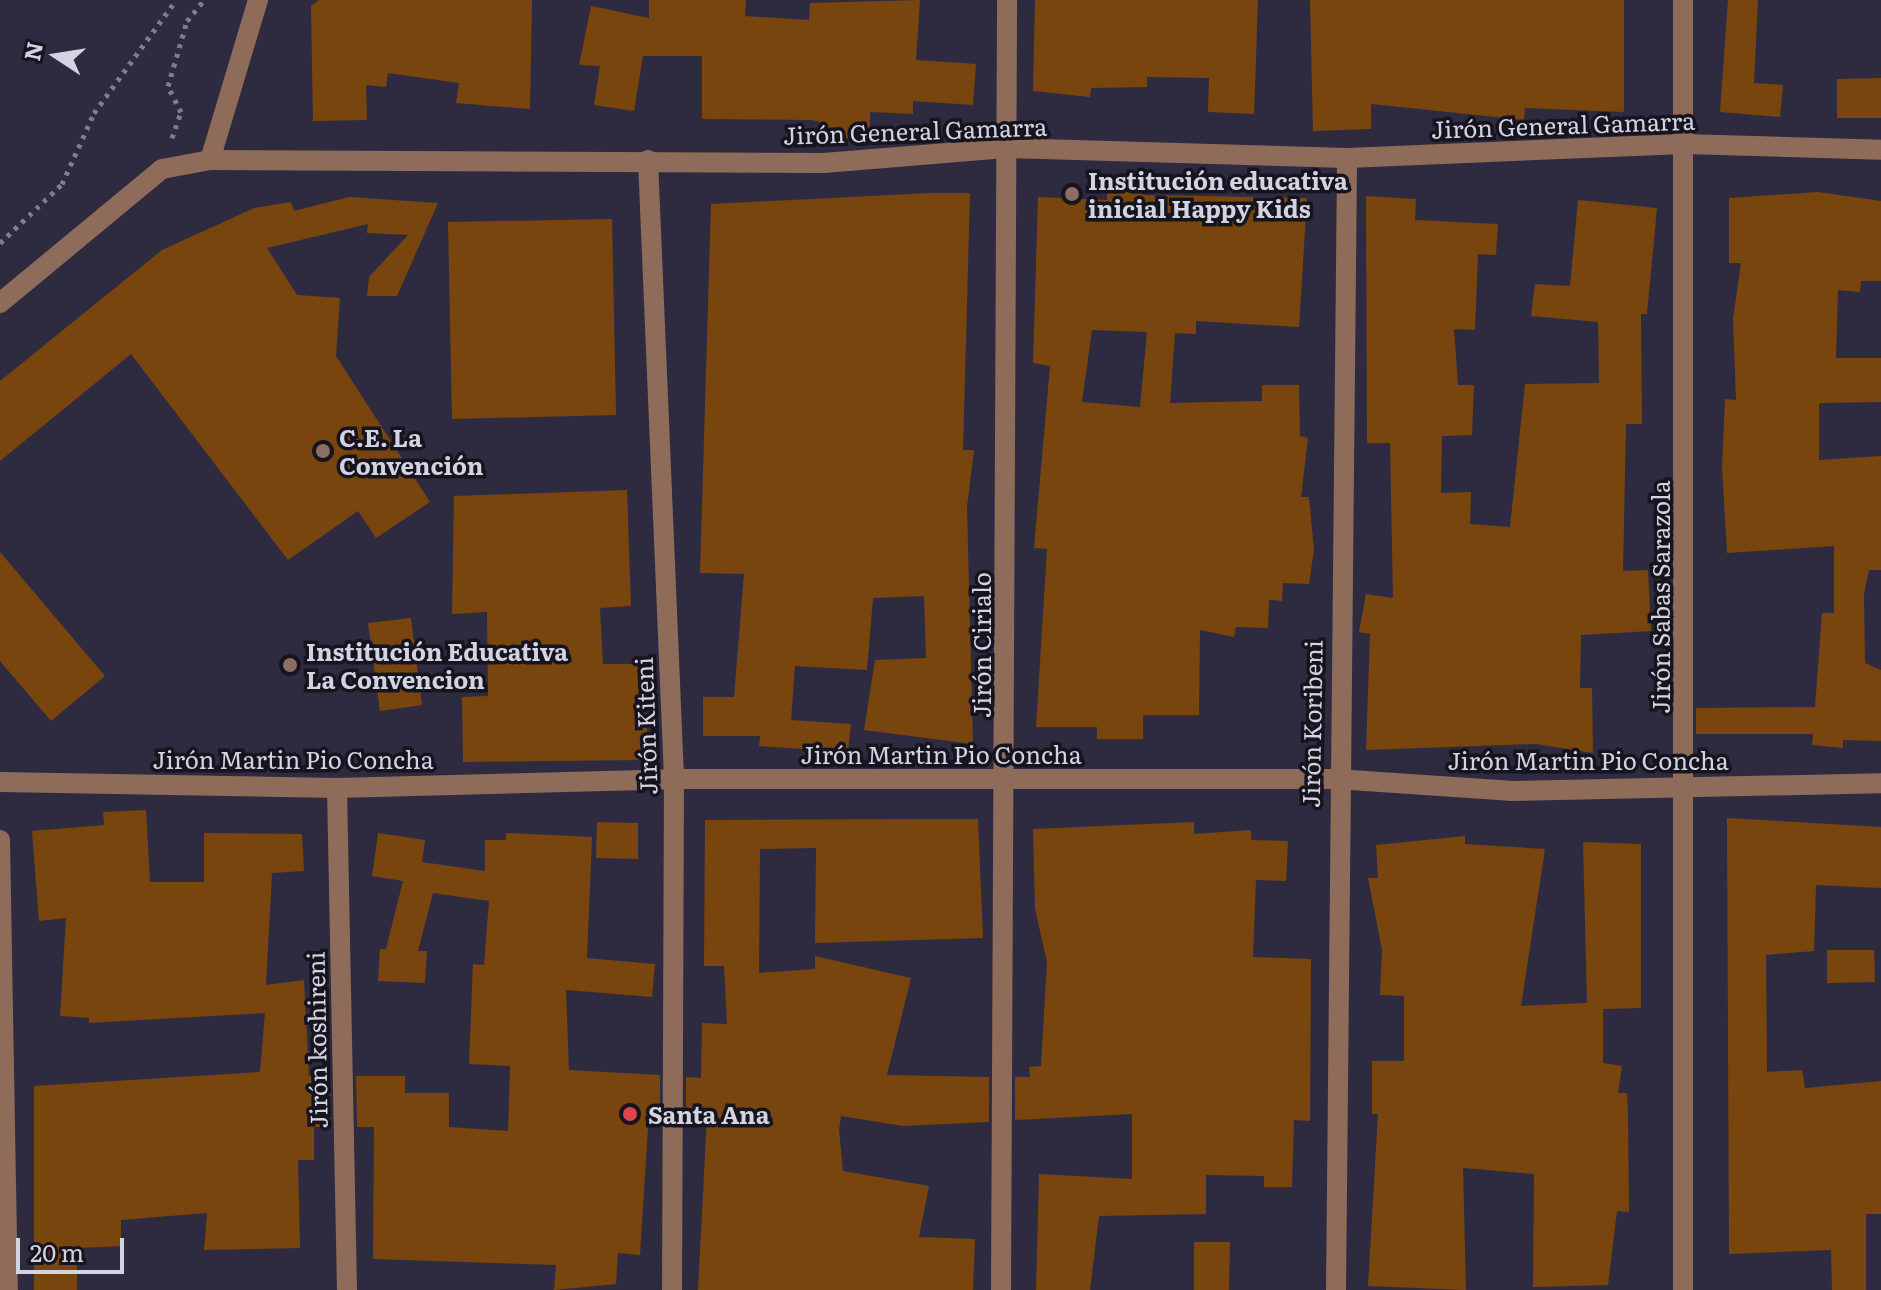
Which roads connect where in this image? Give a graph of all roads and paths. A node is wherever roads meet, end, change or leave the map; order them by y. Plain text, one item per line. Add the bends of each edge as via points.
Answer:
1 (176, 0) edge
2 (204, 0) edge
3 (258, 0) edge
4 (1007, 0) edge
5 (1683, 0) edge
6 (1684, 144) junction
7 (1008, 148) junction
8 (1881, 150) edge
9 (1347, 158) junction
10 (210, 160) junction
11 (648, 160) junction
12 (162, 169) junction
13 (0, 243) edge
14 (0, 303) edge
15 (674, 779) junction
16 (1336, 779) junction
17 (1006, 781) junction
18 (0, 782) edge
19 (1881, 783) edge
20 (337, 788) junction
21 (1686, 788) junction
22 (0, 840) edge
23 (8, 1290) edge
24 (347, 1290) edge
25 (672, 1290) edge
26 (1001, 1290) edge
27 (1336, 1290) edge
28 (1683, 1290) edge

1 - 13 path via 94,113 62,184
2 - 12 path via 187,21 168,86 181,112
3 - 10 street
4 - 7 street, Jirón Cirialo
5 - 6 street, Jirón Sabas Sarazola
6 - 8 street, Jirón General Gamarra
6 - 9 street, Jirón General Gamarra
6 - 21 street, Jirón Sabas Sarazola
7 - 9 street, Jirón General Gamarra
7 - 11 street, Jirón General Gamarra via 824,163
7 - 17 street, Jirón Cirialo
9 - 16 street, Jirón Koribeni
10 - 11 street, Jirón General Gamarra
10 - 12 street, Jirón General Gamarra
11 - 15 street, Jirón Kiteni
12 - 14 street, Jirón General Gamarra
15 - 17 street, Jirón Martin Pio Concha
15 - 20 street, Jirón Martin Pio Concha
15 - 25 street, Jirón Kiteni
16 - 17 street, Jirón Martin Pio Concha
16 - 21 street, Jirón Martin Pio Concha via 1510,791
16 - 27 street, Jirón Koribeni
17 - 26 street, Jirón Cirialo
18 - 20 street, Jirón Martin Pio Concha
19 - 21 street, Jirón Martin Pio Concha
20 - 24 street, Jirón koshireni
21 - 28 street, Jirón Sabas Sarazola
22 - 23 street

